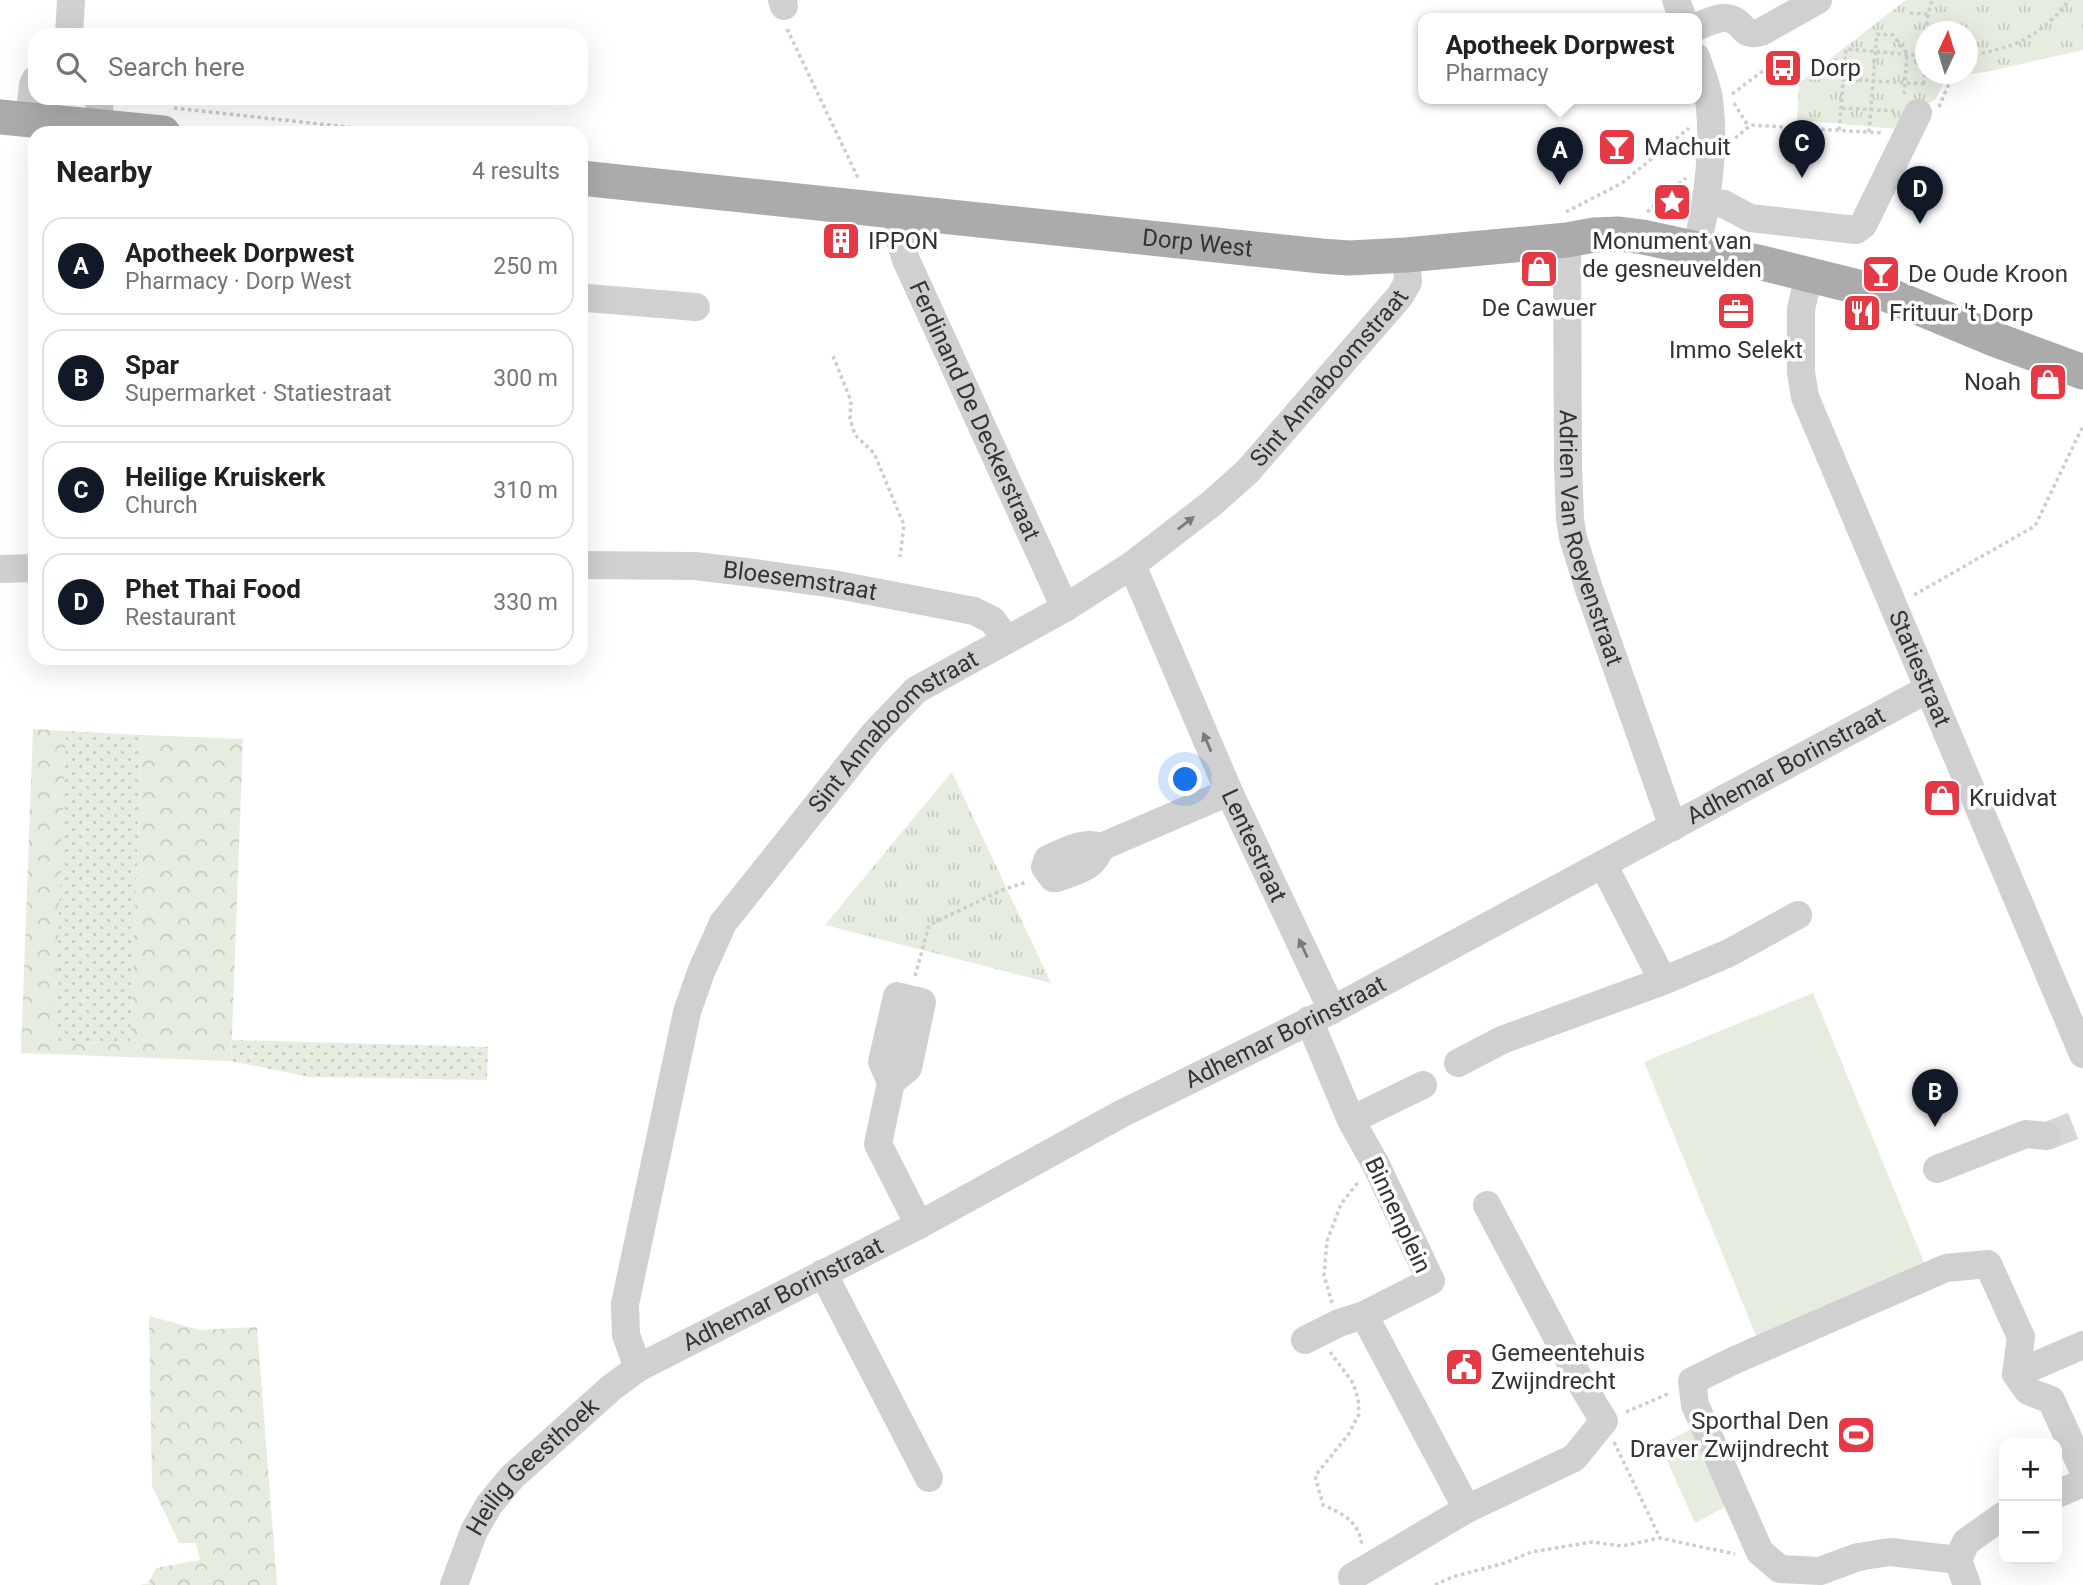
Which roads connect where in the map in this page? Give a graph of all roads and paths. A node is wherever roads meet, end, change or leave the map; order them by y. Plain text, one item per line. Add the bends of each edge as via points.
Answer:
1 (71, 0) edge
2 (1818, 0) edge
3 (1932, 0) edge
4 (2069, 0) edge
5 (783, 3) edge
6 (1910, 13) dead end
7 (1928, 14) junction
8 (1927, 21) edge
9 (1702, 25) edge
10 (69, 28) edge
11 (1876, 52) junction
12 (1907, 54) junction
13 (1978, 54) edge
14 (1915, 56) edge
15 (1771, 65) dead end
16 (1702, 75) edge
17 (1843, 79) junction
18 (1873, 81) junction
19 (1905, 83) junction
20 (1915, 84) edge
21 (1924, 84) edge
22 (1949, 84) edge
23 (28, 94) edge
24 (1841, 107) junction
25 (1908, 109) junction
26 (1871, 110) junction
27 (99, 112) edge
28 (14, 118) edge
29 (1768, 119) dead end
30 (167, 120) edge
31 (1696, 122) dead end
32 (1768, 125) junction
33 (275, 126) edge
34 (1749, 127) junction
35 (1839, 130) junction
36 (1869, 132) junction
37 (1905, 141) junction
38 (1709, 158) junction
39 (588, 179) edge
40 (1706, 202) junction
41 (864, 209) junction
42 (899, 212) junction
43 (1641, 217) dead end
44 (1564, 227) junction
45 (1696, 248) junction
46 (1406, 255) junction
47 (1809, 275) junction
48 (588, 298) edge
49 (696, 307) dead end
50 (833, 356) dead end
51 (2083, 372) edge
52 (2083, 426) edge
53 (900, 557) dead end
54 (588, 565) edge
55 (1132, 565) junction
56 (28, 568) edge
57 (0, 569) edge
58 (1894, 606) junction
59 (1065, 608) junction
60 (1007, 640) junction
61 (1928, 689) junction
62 (1228, 792) junction
63 (1673, 827) junction
64 (1603, 864) junction
65 (1052, 878) joint
66 (1798, 915) dead end
67 (1663, 981) junction
68 (909, 999) joint
69 (1321, 1015) junction
70 (2083, 1054) edge
71 (1458, 1063) dead end
72 (1423, 1085) dead end
73 (1351, 1120) junction
74 (2047, 1136) tunnel mouth
75 (1376, 1165) junction
76 (1937, 1169) dead end
77 (1487, 1205) dead end
78 (919, 1225) junction
79 (823, 1273) junction
80 (1331, 1328) junction
81 (2083, 1345) edge
82 (638, 1368) junction
83 (2016, 1374) junction
84 (1692, 1381) junction
85 (1604, 1421) junction
86 (2083, 1470) edge
87 (929, 1478) dead end
88 (2083, 1483) edge
89 (2062, 1492) edge
90 (1467, 1509) junction
91 (1999, 1519) edge
92 (1660, 1538) junction
93 (1760, 1552) junction
94 (1962, 1573) edge
95 (1356, 1574) joint
96 (454, 1585) edge
97 (1435, 1585) edge

1 - 10 street
2 - 9 street via 1754,34 1730,18
3 - 7 path
4 - 13 path via 2037,32
5 - 41 path via 784,21 865,191
6 - 7 path
7 - 8 path
11 - 12 path
11 - 12 path via 1877,34 1893,35
11 - 17 path via 1846,49
11 - 18 path
12 - 14 path
12 - 19 path
15 - 34 path via 1729,96
16 - 38 street via 1710,109
17 - 18 path
17 - 24 path
18 - 19 path
18 - 26 path
19 - 20 path
19 - 25 path
21 - 25 path via 1922,102
22 - 25 path via 1940,107
23 - 28 street
24 - 26 path
24 - 35 path
25 - 26 path
25 - 37 street
26 - 36 path
27 - 28 main road
27 - 30 main road
29 - 32 path
30 - 33 path
31 - 44 path
32 - 34 path
32 - 35 path
34 - 38 path
35 - 36 path
36 - 37 path via 1891,133
37 - 40 street via 1863,225 1856,230 1750,218 1724,204
38 - 40 street
38 - 43 path
39 - 41 main road, Dorp West
40 - 45 street
41 - 42 main road, Dorp West
42 - 46 main road, Dorp West via 1321,256
42 - 59 street, Ferdinand De Deckerstraat via 898,234 906,260
44 - 45 main road, Dorp West
44 - 46 main road, Dorp West
44 - 63 street, Adrien Van Roeyenstraat via 1570,519 1589,589
45 - 47 main road, Dorp West
55 -> 46 street, Sint Annaboomstraat via 1247,472 1400,296 1408,282
47 - 51 main road, Dorp West via 1886,294
47 - 58 street, Statiestraat via 1801,309 1805,397
48 - 49 street
50 - 53 path, Bloesemstraat via 851,401 855,435 874,453 904,525
52 - 58 path via 2035,526
54 - 60 street, Bloesemstraat via 695,566 833,584 974,611 992,620
55 - 59 street, Sint Annaboomstraat
62 -> 55 street, Lentestraat
56 - 57 street
58 - 61 street, Statiestraat
59 - 60 street, Sint Annaboomstraat
60 - 82 street, Sint Annaboomstraat via 916,690 873,735 723,923 687,1012 625,1304 626,1335
61 - 63 street, Adhemar Borinstraat
61 - 70 street, Statiestraat
62 - 65 street via 1101,847 1084,845 1048,859 1045,867
69 -> 62 street, Lentestraat
63 - 64 street, Adhemar Borinstraat
64 - 67 street
64 - 69 street, Adhemar Borinstraat
65 - 68 path via 1002,890 929,925
66 - 67 street via 1729,953
67 - 71 street via 1502,1040
68 - 78 street via 922,1002 908,1068 891,1082 878,1144
69 - 73 street, Binnenplein
69 - 78 street, Adhemar Borinstraat via 1121,1114
72 - 73 street
73 - 75 street, Binnenplein
74 - 76 street via 2026,1134
75 - 80 path via 1341,1204 1326,1241 1324,1275
75 - 80 street, Binnenplein via 1430,1281
77 - 85 street
78 - 79 street, Adhemar Borinstraat
79 - 82 street, Adhemar Borinstraat
79 - 87 street
80 - 90 street
80 - 95 path via 1353,1383 1359,1414 1315,1476 1323,1505 1348,1516 1361,1536
81 - 83 street
82 - 96 street, Heilig Geesthoek via 512,1477 474,1531
83 - 84 street via 2021,1337 1988,1264 1946,1268
83 - 86 street via 2028,1391 2051,1400
84 - 85 path
84 - 93 street via 1695,1405
85 - 90 street via 1574,1458
85 - 92 path
88 - 89 street
90 - 95 street
91 - 94 street via 1966,1542
92 - 93 path via 1749,1557
92 - 97 path via 1622,1546 1592,1542 1531,1552
93 - 94 street via 1780,1569 1819,1571 1857,1557 1890,1552

